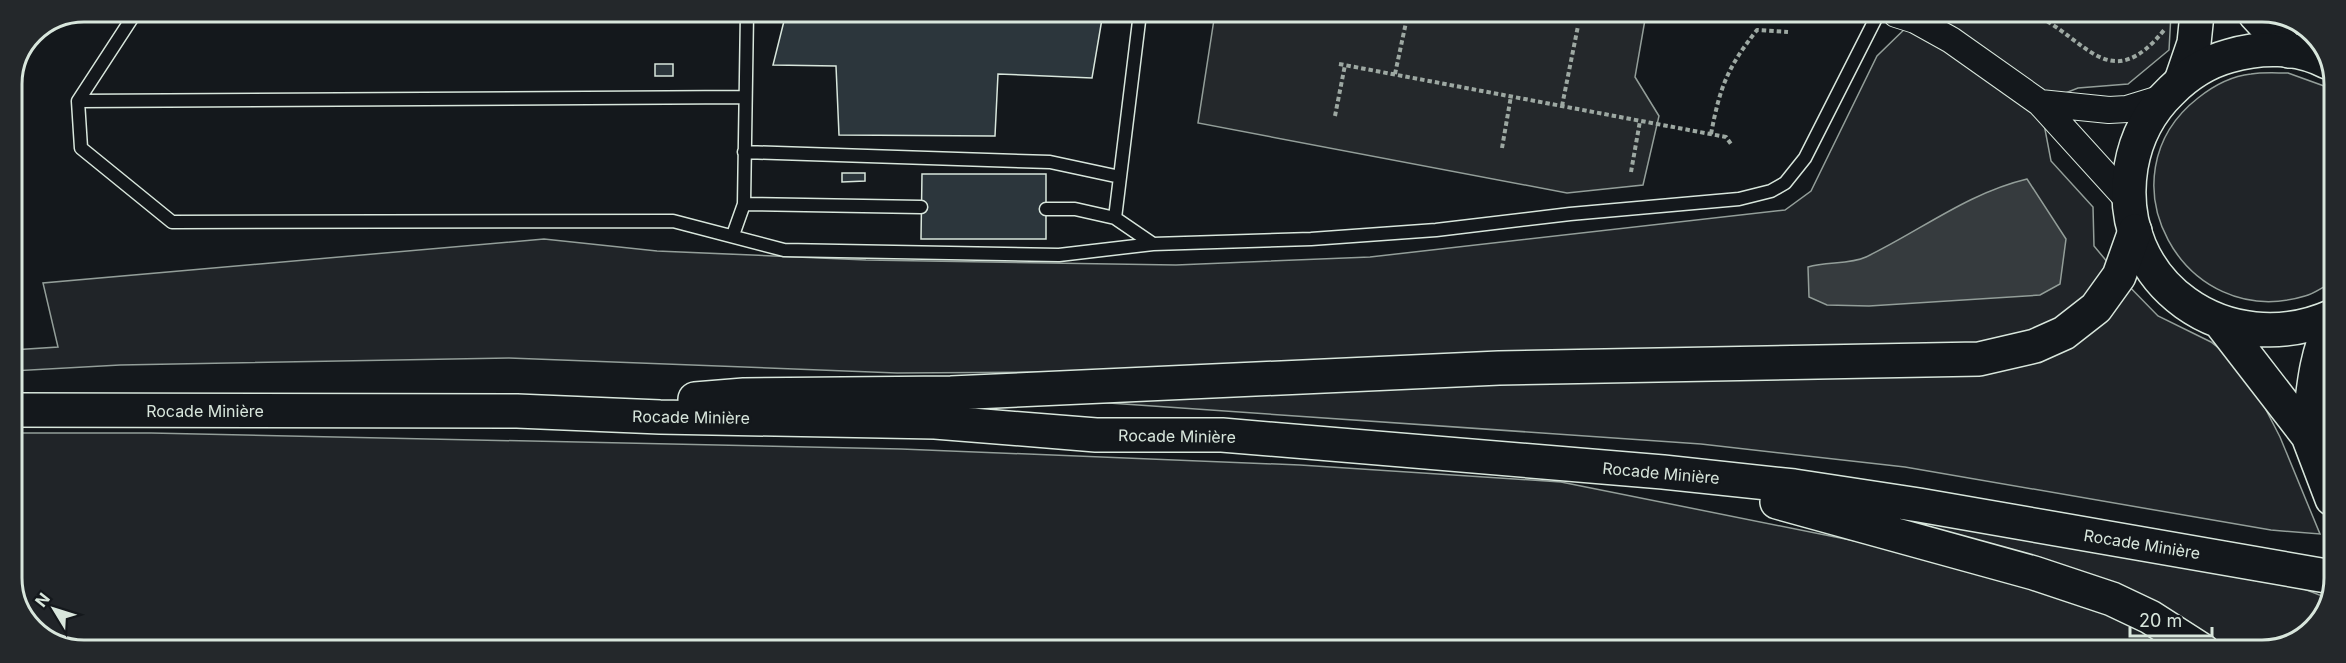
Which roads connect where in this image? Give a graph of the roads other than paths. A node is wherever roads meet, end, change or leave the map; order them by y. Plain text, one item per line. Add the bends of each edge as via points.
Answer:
1 (129, 22) edge
2 (747, 22) edge
3 (1139, 22) edge
4 (1874, 22) edge
5 (1919, 22) edge
6 (2196, 22) edge
7 (2262, 22) edge
8 (2289, 51) junction
9 (2318, 59) edge
10 (2172, 90) junction
11 (745, 97) junction
12 (78, 101) junction
13 (2040, 103) junction
14 (744, 152) junction
15 (1120, 177) junction
16 (744, 204) junction
17 (921, 207) dead end
18 (1046, 209) dead end
19 (2132, 216) junction
20 (1115, 218) junction
21 (733, 235) junction
22 (1153, 244) junction
23 (2323, 321) edge
24 (2220, 322) junction
25 (2324, 340) edge
26 (23, 410) edge
27 (517, 411) junction
28 (2308, 436) junction
29 (1663, 472) junction
30 (2324, 477) edge
31 (2324, 576) edge
32 (2186, 640) edge

1 - 12 lane
2 - 11 lane
3 - 15 lane
4 - 22 lane via 1804,158 1785,183 1771,191 1739,199 1436,231
5 - 13 street via 1951,40
6 - 10 main road via 2194,43
7 - 8 main road
8 - 9 main road
8 - 10 main road via 2266,49 2221,58
10 - 13 street via 2127,109
10 - 19 main road via 2140,136 2129,179
11 - 12 lane
11 - 14 lane
12 - 21 lane via 81,148 172,222 673,221
13 - 19 street
14 - 15 lane via 1050,162
14 - 16 lane
15 - 20 lane
16 - 17 lane
16 - 21 lane
18 - 20 lane via 1075,209
19 - 24 main road via 2144,255 2158,277 2176,296
19 - 27 main road via 2119,276 2096,308 2064,333 2035,346 1979,359 1499,368 951,393 744,395
20 - 22 lane
21 - 22 lane via 784,250 1059,255
23 - 24 main road via 2275,331 2243,329
24 - 28 main road
25 - 28 main road via 2315,368
26 - 27 main road, Rocade Minière
27 - 29 main road, Rocade Minière via 935,422 1096,435 1222,435
28 - 30 main road
29 - 31 main road, Rocade Minière via 1919,505
29 - 32 main road via 2034,573 2112,599

